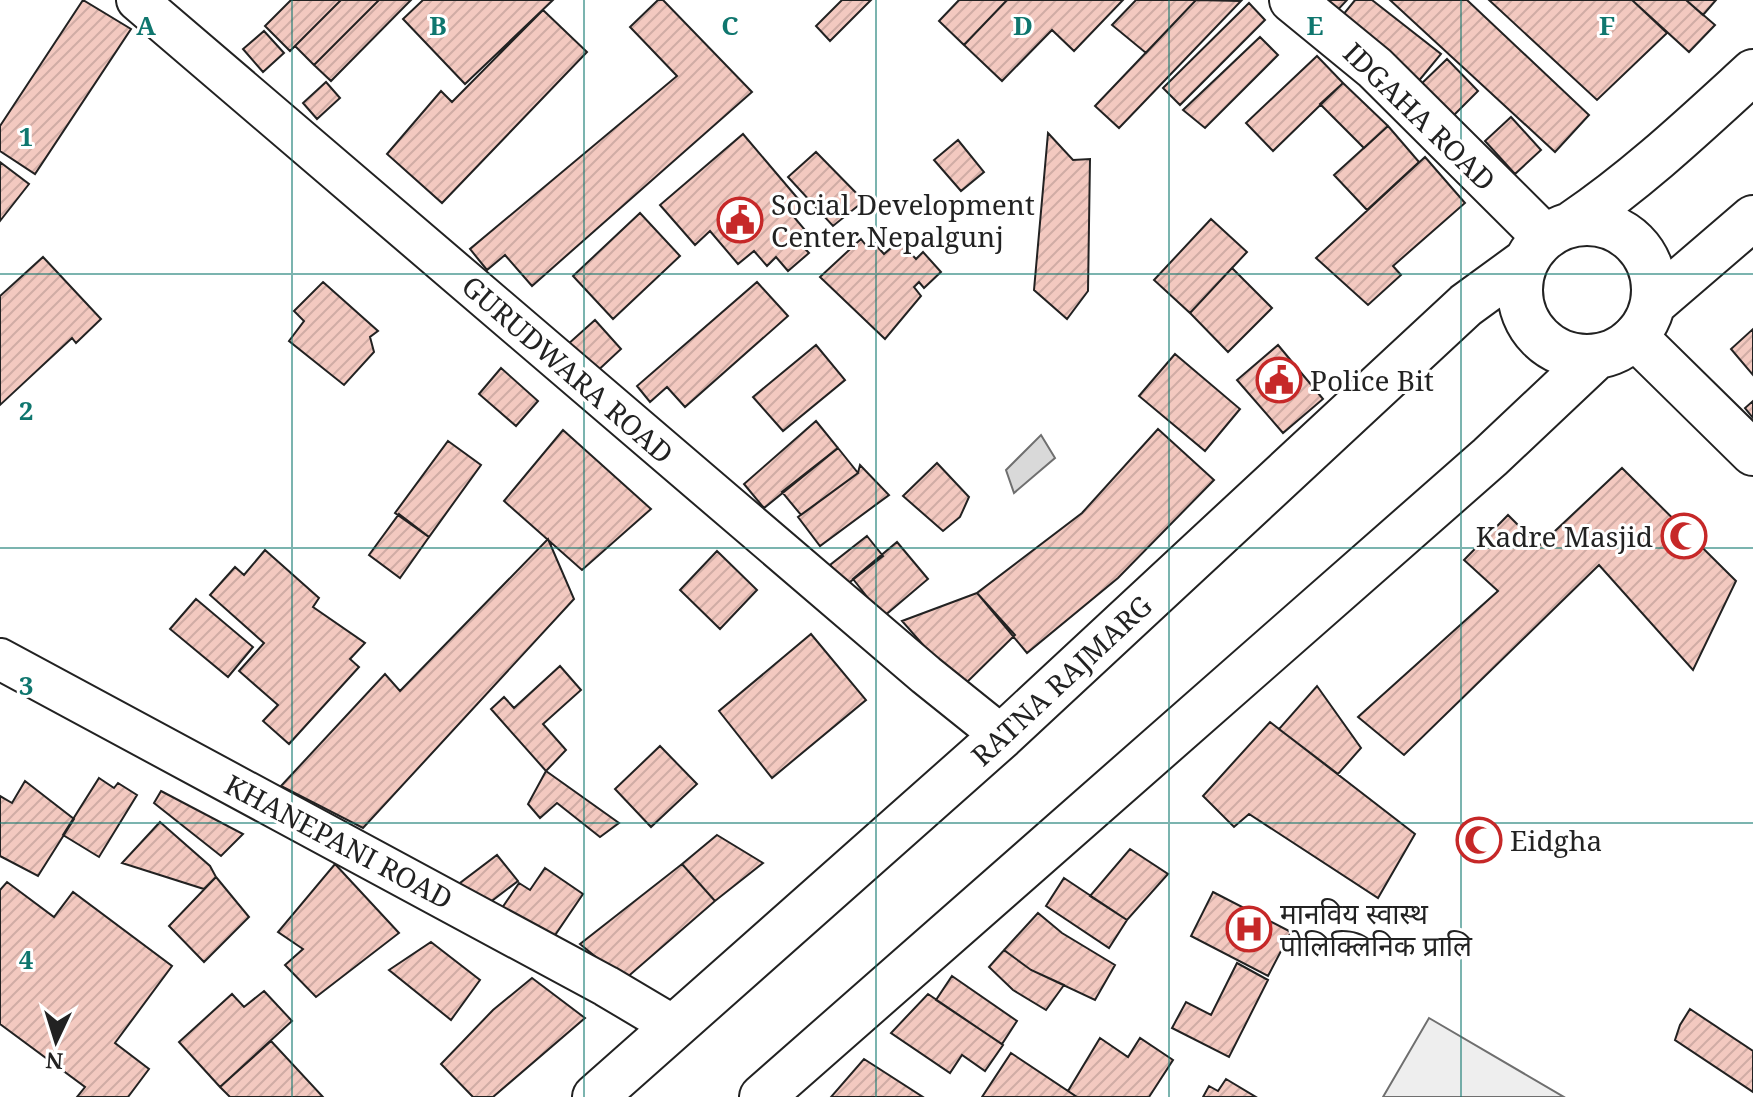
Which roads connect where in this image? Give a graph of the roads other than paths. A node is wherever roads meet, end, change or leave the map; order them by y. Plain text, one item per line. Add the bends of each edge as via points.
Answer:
1 (137, 0) edge
2 (1292, 0) edge
3 (1753, 72) edge
4 (1753, 218) edge
5 (1547, 241) junction
6 (1644, 320) junction
7 (1596, 357) junction
8 (1753, 453) edge
9 (0, 659) edge
10 (1002, 736) junction
11 (675, 1027) junction
12 (595, 1097) edge
13 (762, 1097) edge

1 - 10 street, GURUDWARA ROAD
2 - 5 main road, IDGAHA ROAD via 1375,68
3 - 5 main road, RATNA RAJMARG via 1603,203
4 - 6 main road
5 - 6 main road via 1605,225 1633,240 1650,266
5 - 7 main road via 1519,294 1528,324 1546,344 1570,355
5 - 10 main road, RATNA RAJMARG via 1466,305
6 - 7 main road via 1622,348
6 - 8 main road
7 - 13 main road via 1490,457
9 - 11 street, KHANEPANI ROAD
10 - 11 main road, RATNA RAJMARG
11 - 12 main road, RATNA RAJMARG

